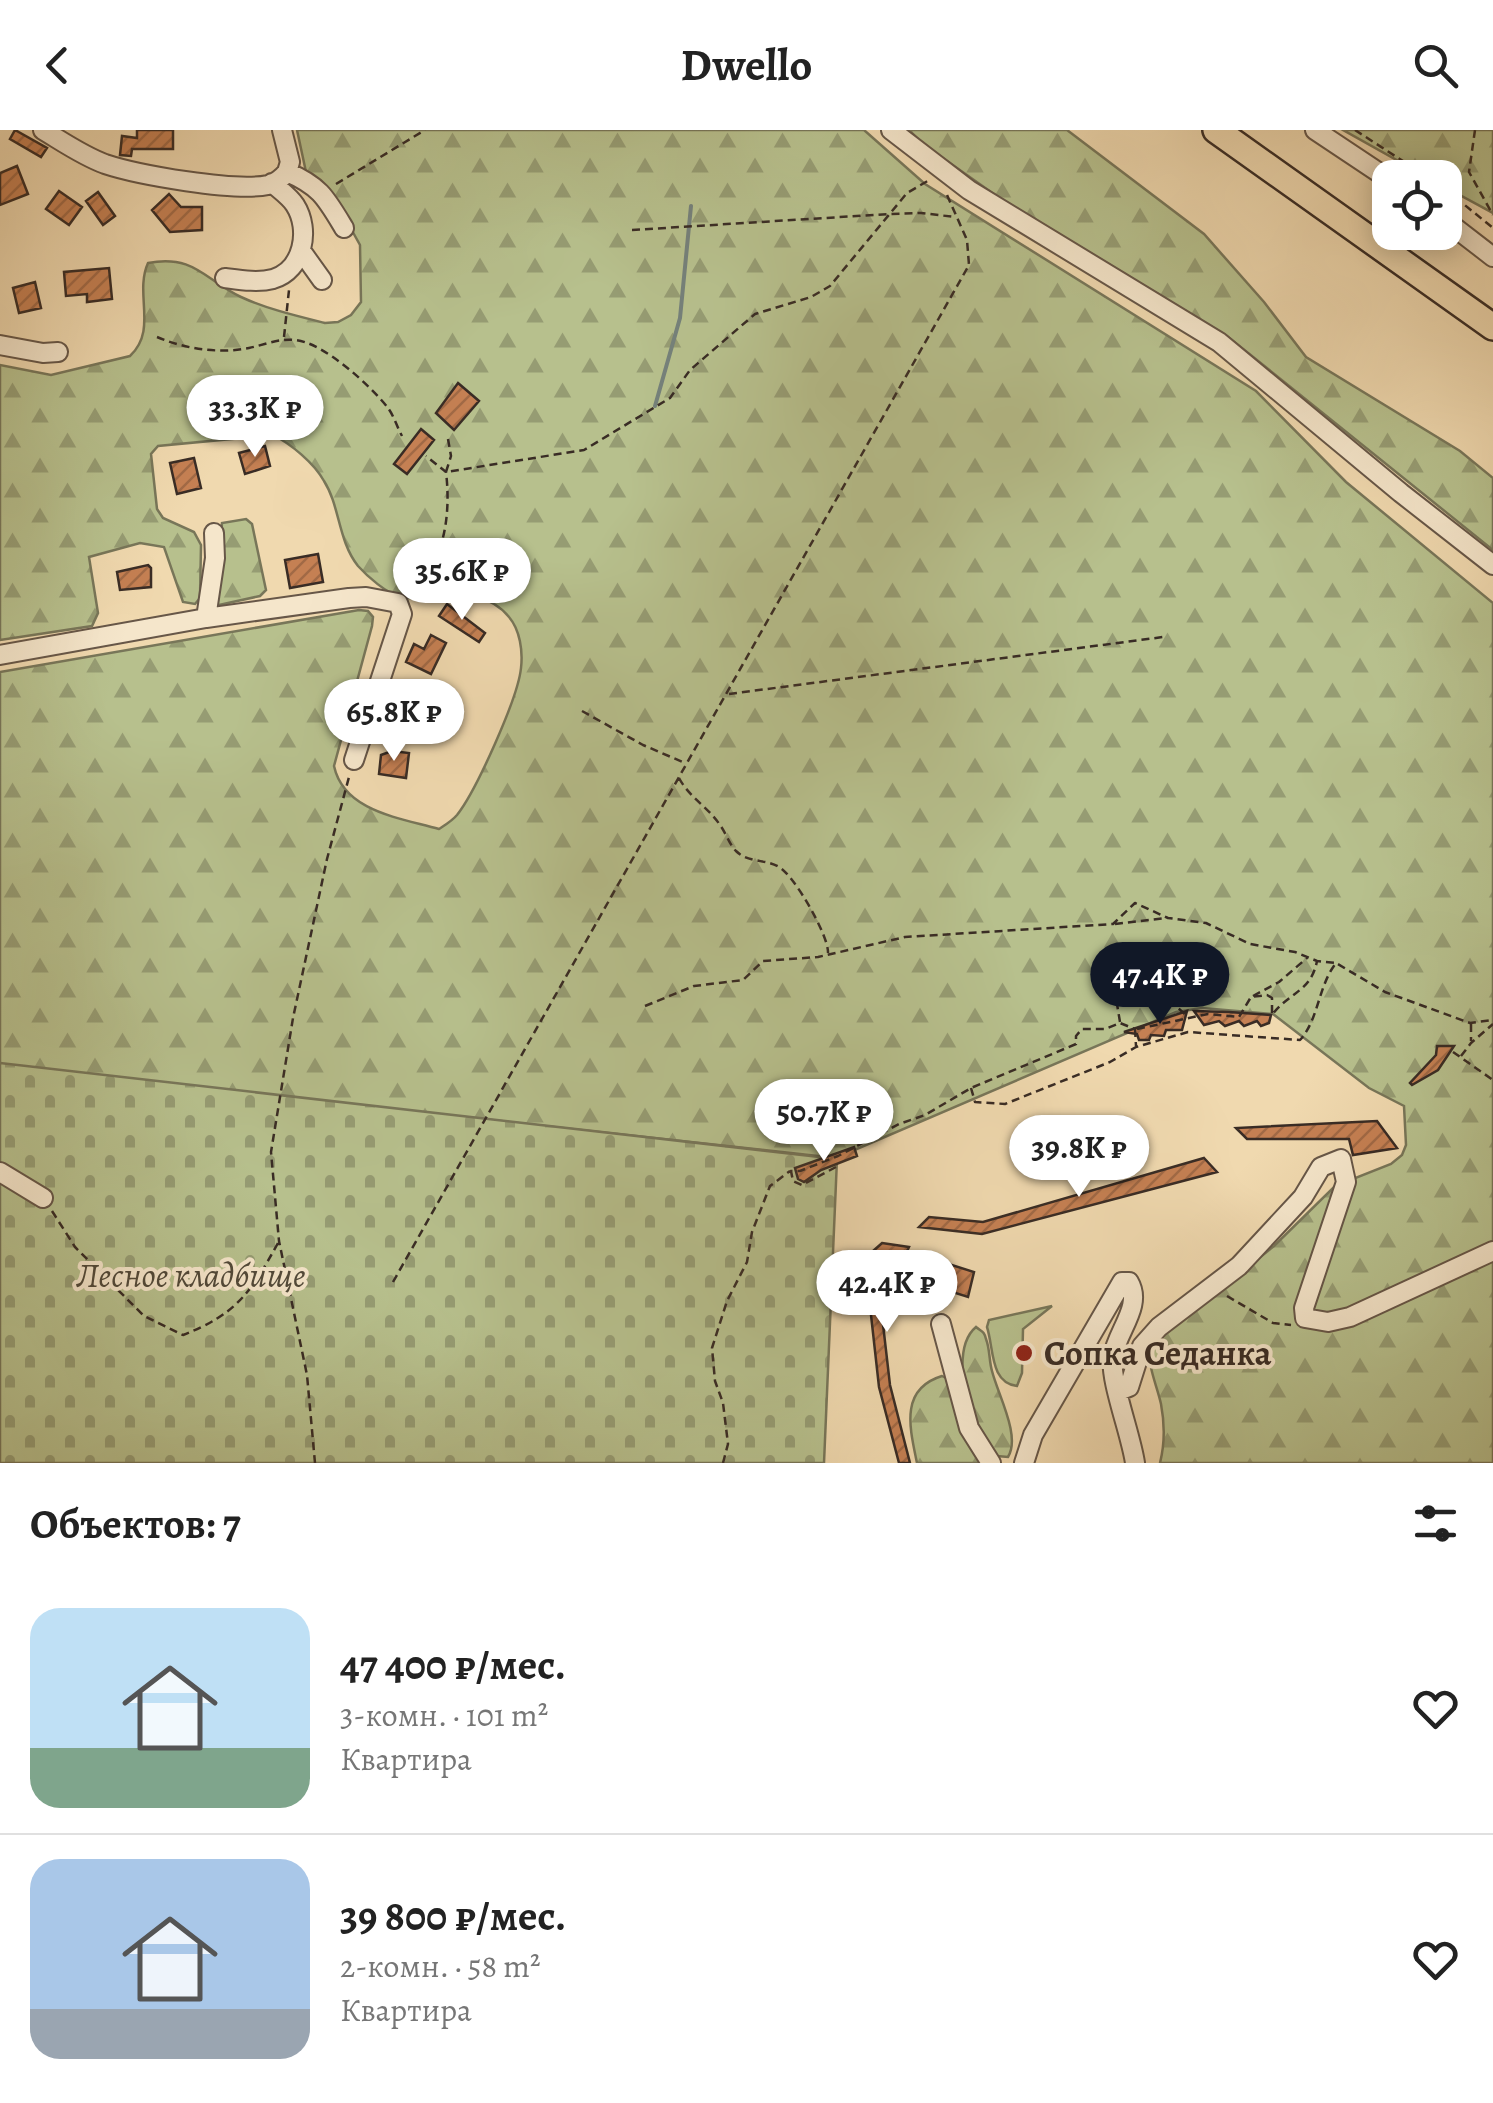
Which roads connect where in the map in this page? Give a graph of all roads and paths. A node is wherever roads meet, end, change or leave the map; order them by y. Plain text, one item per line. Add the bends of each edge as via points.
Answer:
1 (43, 130) edge
2 (282, 130) edge
3 (425, 130) edge
4 (891, 130) edge
5 (1216, 130) edge
6 (1244, 130) edge
7 (1315, 130) edge
8 (1355, 130) edge
9 (1475, 130) edge
10 (1401, 160) edge
11 (1372, 168) edge
12 (937, 170) junction
13 (280, 178) junction
14 (325, 196) junction
15 (1462, 203) edge
16 (889, 214) junction
17 (300, 215) junction
18 (1493, 215) edge
19 (956, 217) junction
20 (344, 228) dead end
21 (1493, 228) edge
22 (632, 230) dead end
23 (1462, 233) edge
24 (302, 252) junction
25 (1493, 257) edge
26 (225, 278) dead end
27 (322, 280) dead end
28 (289, 289) dead end
29 (1493, 308) edge
30 (1493, 327) edge
31 (158, 337) dead end
32 (284, 340) junction
33 (0, 345) edge
34 (58, 352) dead end
35 (402, 436) dead end
36 (448, 439) dead end
37 (426, 456) dead end
38 (446, 472) junction
39 (214, 533) dead end
40 (1493, 565) edge
41 (398, 603) junction
42 (206, 618) junction
43 (1164, 636) dead end
44 (0, 655) edge
45 (728, 694) junction
46 (582, 711) dead end
47 (354, 760) joint
48 (686, 764) junction
49 (678, 777) junction
50 (1168, 918) junction
51 (1113, 924) junction
52 (828, 954) junction
53 (1308, 957) junction
54 (1317, 961) junction
55 (1336, 963) junction
56 (1251, 997) junction
57 (645, 1006) dead end
58 (1188, 1017) junction
59 (1493, 1022) edge
60 (1120, 1023) junction
61 (1470, 1023) junction
62 (1135, 1030) junction
63 (1470, 1042) junction
64 (1136, 1047) junction
65 (1453, 1052) dead end
66 (1460, 1058) junction
67 (1493, 1080) edge
68 (971, 1088) junction
69 (836, 1167) dead end
70 (791, 1171) junction
71 (0, 1172) edge
72 (43, 1198) joint
73 (279, 1241) junction
74 (1493, 1251) edge
75 (393, 1282) dead end
76 (1213, 1287) junction
77 (1307, 1315) junction
78 (941, 1324) dead end
79 (1119, 1391) junction
80 (315, 1463) edge
81 (722, 1463) edge
82 (991, 1463) edge
83 (1024, 1463) edge
84 (1135, 1463) edge

1 - 13 street via 108,166 248,186
2 - 13 street via 290,162
3 - 14 path
4 - 12 street
5 - 30 highway
6 - 29 highway
7 - 11 street
8 - 10 path
9 - 18 path via 1469,172
12 - 16 path
12 - 19 path
12 - 40 street via 1219,342
13 - 14 street via 316,186
13 - 17 street
14 - 17 street
14 - 20 street
15 - 21 path
16 - 19 path
16 - 22 path
16 - 38 path via 830,286 754,314 690,370 670,398 584,450
17 - 24 street
19 - 45 path via 969,265
23 - 25 street
24 - 26 street via 284,275
24 - 27 street
28 - 32 path
31 - 32 path via 214,351
32 - 35 path via 307,342 348,368 388,409
33 - 34 street
36 - 38 path
37 - 38 path
38 - 41 path via 449,517 440,549 419,586
39 - 42 street
41 - 42 street via 349,598
41 - 47 street via 402,614
42 - 44 street
43 - 45 path
45 - 48 path
46 - 48 path
47 - 73 path via 274,1116 270,1152
48 - 49 path
49 - 52 path via 737,852 776,864 796,883 824,932
49 - 75 path
50 - 51 path
50 - 51 path via 1135,904
50 - 53 path via 1206,923 1250,944
51 - 52 path via 905,937
52 - 57 path via 763,961 742,980 694,986
53 - 54 path
53 - 56 path
54 - 55 path
54 - 56 path via 1314,978 1272,1015 1270,996
55 - 61 path via 1385,992
55 - 64 path via 1300,1040 1188,1032
56 - 58 path via 1239,1017
58 - 60 path via 1167,998 1124,982 1116,998
58 - 62 path
59 - 61 path
59 - 63 path
60 - 62 path
60 - 68 path via 1082,1029 1076,1044
61 - 63 path
62 - 64 path
63 - 66 path
64 - 68 path via 1005,1104 975,1102
65 - 66 path
66 - 67 path
68 - 70 path via 838,1156
69 - 70 path via 802,1185
70 - 81 path via 770,1186 712,1348 728,1444
71 - 72 street
72 - 73 path via 74,1248 144,1316 183,1335 212,1324 252,1290
73 - 80 path via 307,1374
74 - 77 street via 1350,1317 1328,1322
76 - 77 path via 1272,1323 1300,1325
76 - 77 street via 1303,1197 1321,1167 1340,1159 1346,1182
76 - 79 street via 1159,1327 1142,1346 1129,1387
78 - 82 street via 969,1428
79 - 83 street via 1112,1363 1132,1308 1129,1282 1117,1287 1032,1435
79 - 84 street

